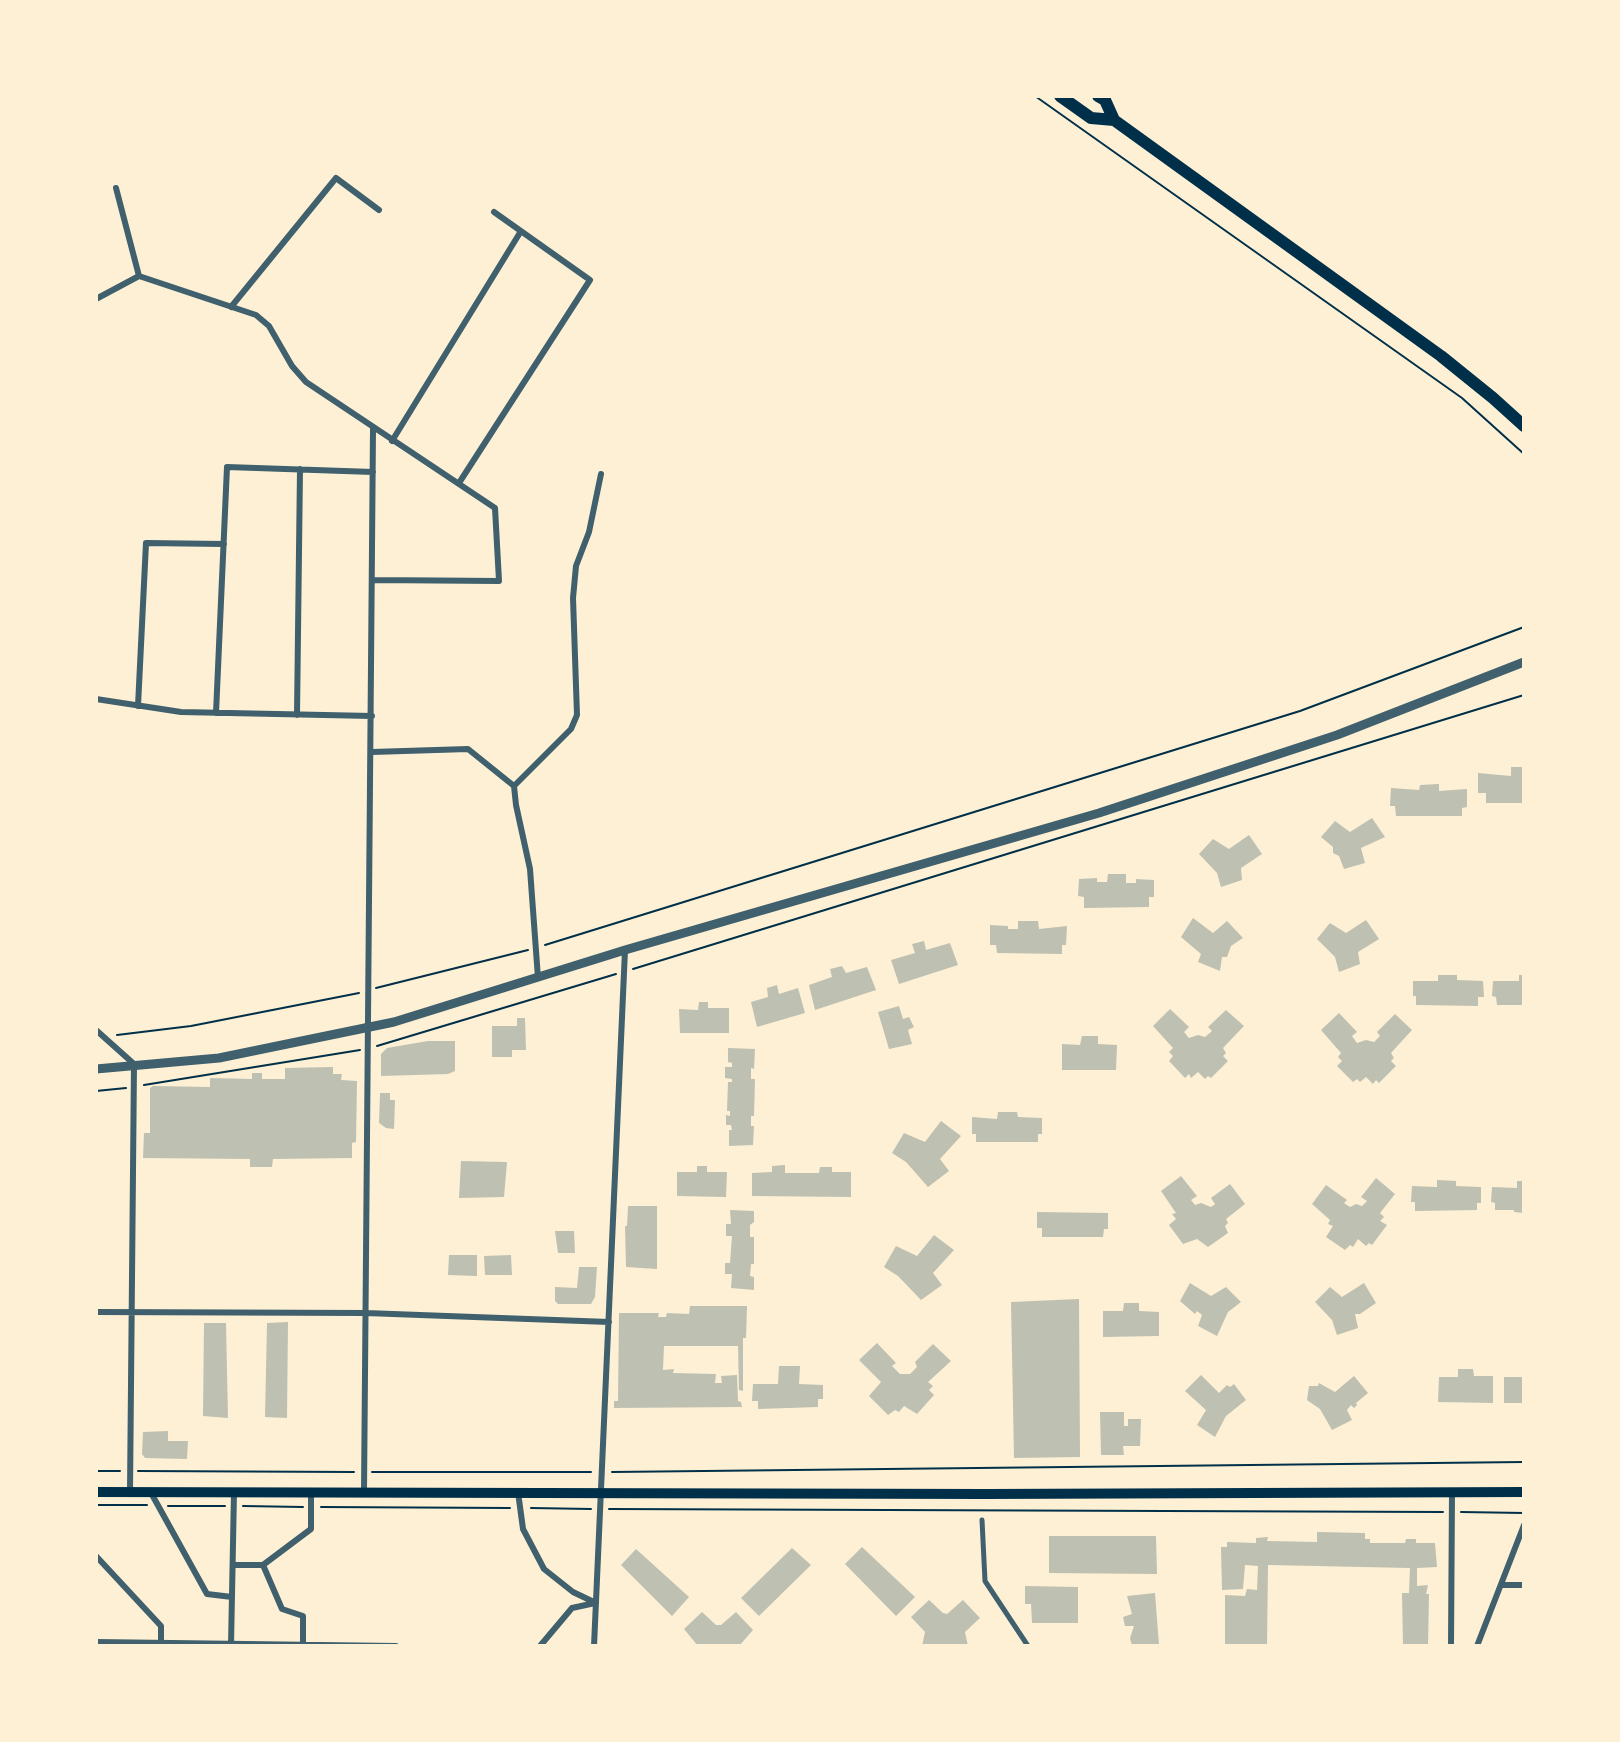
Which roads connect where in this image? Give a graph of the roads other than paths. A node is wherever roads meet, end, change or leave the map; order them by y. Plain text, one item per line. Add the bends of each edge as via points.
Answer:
1 (1060, 96) edge
2 (1098, 96) edge
3 (1114, 120) junction
4 (116, 188) dead end
5 (379, 210) dead end
6 (494, 212) dead end
7 (521, 231) junction
8 (139, 276) junction
9 (96, 299) edge
10 (231, 307) junction
11 (1524, 426) edge
12 (373, 429) junction
13 (392, 441) junction
14 (300, 469) junction
15 (373, 472) junction
16 (601, 474) dead end
17 (459, 483) junction
18 (224, 543) junction
19 (373, 580) junction
20 (1524, 662) edge
21 (96, 699) edge
22 (138, 706) junction
23 (216, 713) junction
24 (297, 715) junction
25 (372, 716) junction
26 (372, 752) junction
27 (514, 786) junction
28 (625, 950) junction
29 (538, 978) junction
30 (368, 1028) junction
31 (96, 1030) edge
32 (134, 1064) junction
33 (96, 1069) edge
34 (132, 1311) junction
35 (96, 1312) edge
36 (366, 1313) junction
37 (609, 1322) junction
38 (130, 1491) junction
39 (150, 1491) junction
40 (234, 1491) junction
41 (311, 1491) junction
42 (364, 1491) junction
43 (1452, 1491) junction
44 (96, 1492) edge
45 (518, 1492) junction
46 (600, 1492) junction
47 (1524, 1492) edge
48 (982, 1520) dead end
49 (1524, 1525) edge
50 (96, 1556) edge
51 (233, 1565) junction
52 (263, 1565) junction
53 (1501, 1585) junction
54 (1524, 1585) edge
55 (232, 1597) junction
56 (596, 1603) junction
57 (96, 1642) edge
58 (161, 1642) junction
59 (143, 1644) edge
60 (231, 1644) edge
61 (303, 1644) junction
62 (396, 1646) edge
63 (540, 1646) edge
64 (594, 1646) edge
65 (1028, 1646) edge
66 (1451, 1646) edge
67 (1477, 1646) edge

1 - 3 main road via 1091,118
2 - 3 main road via 1105,100
3 - 11 main road via 1441,356
4 - 8 street
5 - 10 street via 336,178
6 - 7 street
7 - 13 street
7 - 17 street via 590,280
8 - 9 street
8 - 10 street
10 - 12 street via 256,315 269,326 306,382
12 - 13 street
12 - 15 street
13 - 17 street
14 - 15 street
14 - 18 street via 227,467
14 - 24 street
15 - 19 street
16 - 27 street via 589,532 576,566 573,597 577,716 571,729
17 - 19 street via 495,508 499,581
18 - 22 street via 146,543
18 - 23 street
19 - 25 street
20 - 28 street via 1337,735 1099,813
21 - 22 street
22 - 23 street
23 - 24 street
24 - 25 street
25 - 26 street
26 - 27 street via 468,749
26 - 30 street
27 - 29 street via 530,869
28 - 29 street
28 - 37 street
29 - 30 street
30 - 32 street via 219,1058
30 - 36 street
31 - 32 street
32 - 33 street
32 - 34 street
34 - 35 street
34 - 36 street
34 - 38 street
36 - 37 street
36 - 42 street
37 - 46 street
38 - 39 main road
38 - 44 main road
39 - 40 main road
39 - 55 street via 207,1594
40 - 41 main road
40 - 51 street
41 - 42 main road
41 - 52 street via 311,1530
42 - 45 main road
43 - 46 main road
43 - 47 main road
43 - 66 street
45 - 46 main road
45 - 56 street via 523,1529 544,1569 573,1592
46 - 56 street
48 - 65 street via 985,1581
49 - 53 street
50 - 58 street via 161,1626
51 - 52 street
51 - 55 street
52 - 61 street via 282,1609 303,1616
53 - 54 street
53 - 67 street
55 - 60 street
56 - 63 street via 572,1608
56 - 64 street
57 - 59 street
58 - 59 street
58 - 60 street
60 - 61 street
61 - 62 street

